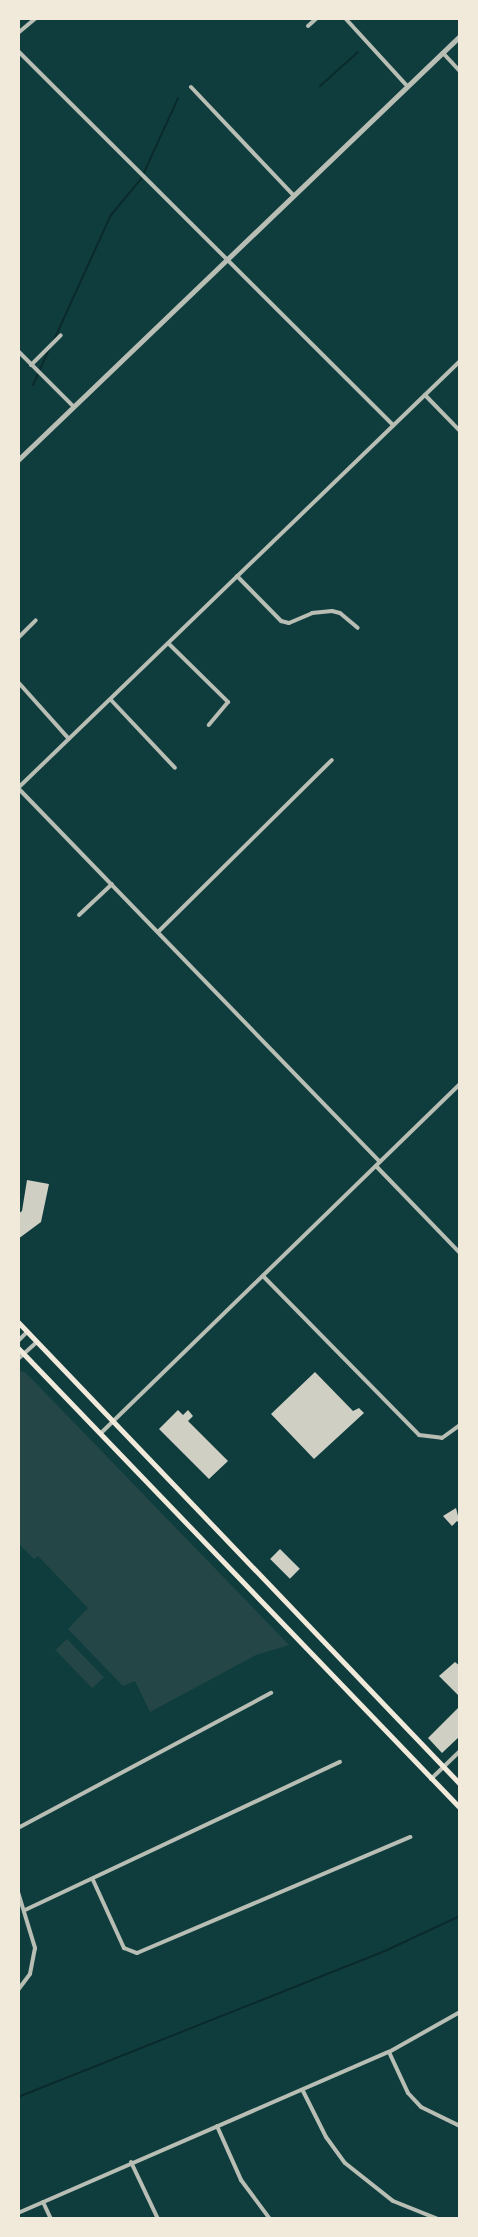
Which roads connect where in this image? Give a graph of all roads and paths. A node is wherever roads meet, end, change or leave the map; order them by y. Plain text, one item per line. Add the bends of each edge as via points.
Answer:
1 (36, 18) edge
2 (316, 18) edge
3 (345, 18) edge
4 (308, 26) dead end
5 (18, 33) edge
6 (460, 36) edge
7 (18, 51) edge
8 (443, 53) junction
9 (460, 71) edge
10 (407, 86) junction
11 (191, 87) dead end
12 (295, 196) junction
13 (227, 262) junction
14 (61, 335) dead end
15 (18, 351) edge
16 (460, 362) edge
17 (31, 365) junction
18 (425, 395) junction
19 (74, 407) junction
20 (393, 425) junction
21 (460, 431) edge
22 (18, 460) edge
23 (237, 576) junction
24 (36, 620) dead end
25 (358, 628) dead end
26 (18, 638) edge
27 (168, 644) junction
28 (18, 682) edge
29 (111, 699) junction
30 (209, 725) dead end
31 (69, 739) junction
32 (332, 760) dead end
33 (175, 768) dead end
34 (18, 788) edge
35 (112, 884) junction
36 (79, 915) dead end
37 (159, 931) junction
38 (460, 1084) edge
39 (378, 1164) junction
40 (460, 1252) edge
41 (263, 1276) junction
42 (18, 1322) edge
43 (27, 1332) junction
44 (18, 1341) edge
45 (37, 1342) junction
46 (18, 1348) edge
47 (24, 1354) junction
48 (18, 1359) edge
49 (113, 1421) junction
50 (460, 1425) edge
51 (101, 1433) junction
52 (271, 1693) dead end
53 (460, 1751) edge
54 (340, 1762) dead end
55 (443, 1766) junction
56 (431, 1779) junction
57 (460, 1784) edge
58 (460, 1808) edge
59 (18, 1828) edge
60 (410, 1837) dead end
61 (93, 1880) junction
62 (18, 1892) edge
63 (25, 1910) junction
64 (18, 1990) edge
65 (460, 2012) edge
66 (389, 2052) junction
67 (303, 2091) junction
68 (218, 2126) junction
69 (460, 2126) edge
70 (131, 2162) junction
71 (43, 2202) junction
72 (18, 2213) edge
73 (51, 2219) edge
74 (158, 2219) edge
75 (270, 2219) edge
76 (438, 2219) edge

1 - 5 street
2 - 4 street
3 - 10 street
6 - 8 street
7 - 13 street
8 - 9 street
8 - 10 street
10 - 12 street
11 - 12 street
12 - 13 street
13 - 19 street
13 - 20 street
14 - 17 street
15 - 17 street
16 - 18 street
17 - 19 street
18 - 20 street
18 - 21 street
19 - 22 street
20 - 23 street
23 - 25 street via 281,621 289,623 312,613 332,611
23 - 27 street
24 - 26 street
27 - 29 street
27 - 30 street via 228,702
28 - 31 street
29 - 31 street
29 - 33 street
31 - 34 street
32 - 37 street
34 - 35 street
35 - 36 street
35 - 37 street
37 - 39 street
38 - 39 street
39 - 40 street
39 - 41 street
41 - 49 street
41 - 50 street via 419,1436 442,1438
42 - 43 main road
43 - 44 street
43 - 45 main road
45 - 47 street
45 - 49 main road
46 - 47 main road
47 - 48 street
47 - 51 main road
49 - 51 street
49 - 55 main road
51 - 56 main road
52 - 59 street
53 - 55 street
54 - 61 street
55 - 56 street
55 - 57 main road
56 - 58 main road
60 - 61 street via 137,1953 124,1948
61 - 63 street
62 - 63 street
63 - 64 street via 35,1948 30,1974
65 - 66 street
66 - 67 street
66 - 69 street via 408,2093 422,2107
67 - 68 street
67 - 76 street via 326,2137 345,2163 393,2201
68 - 70 street
68 - 75 street via 241,2180
70 - 71 street
70 - 74 street
71 - 72 street
71 - 73 street

